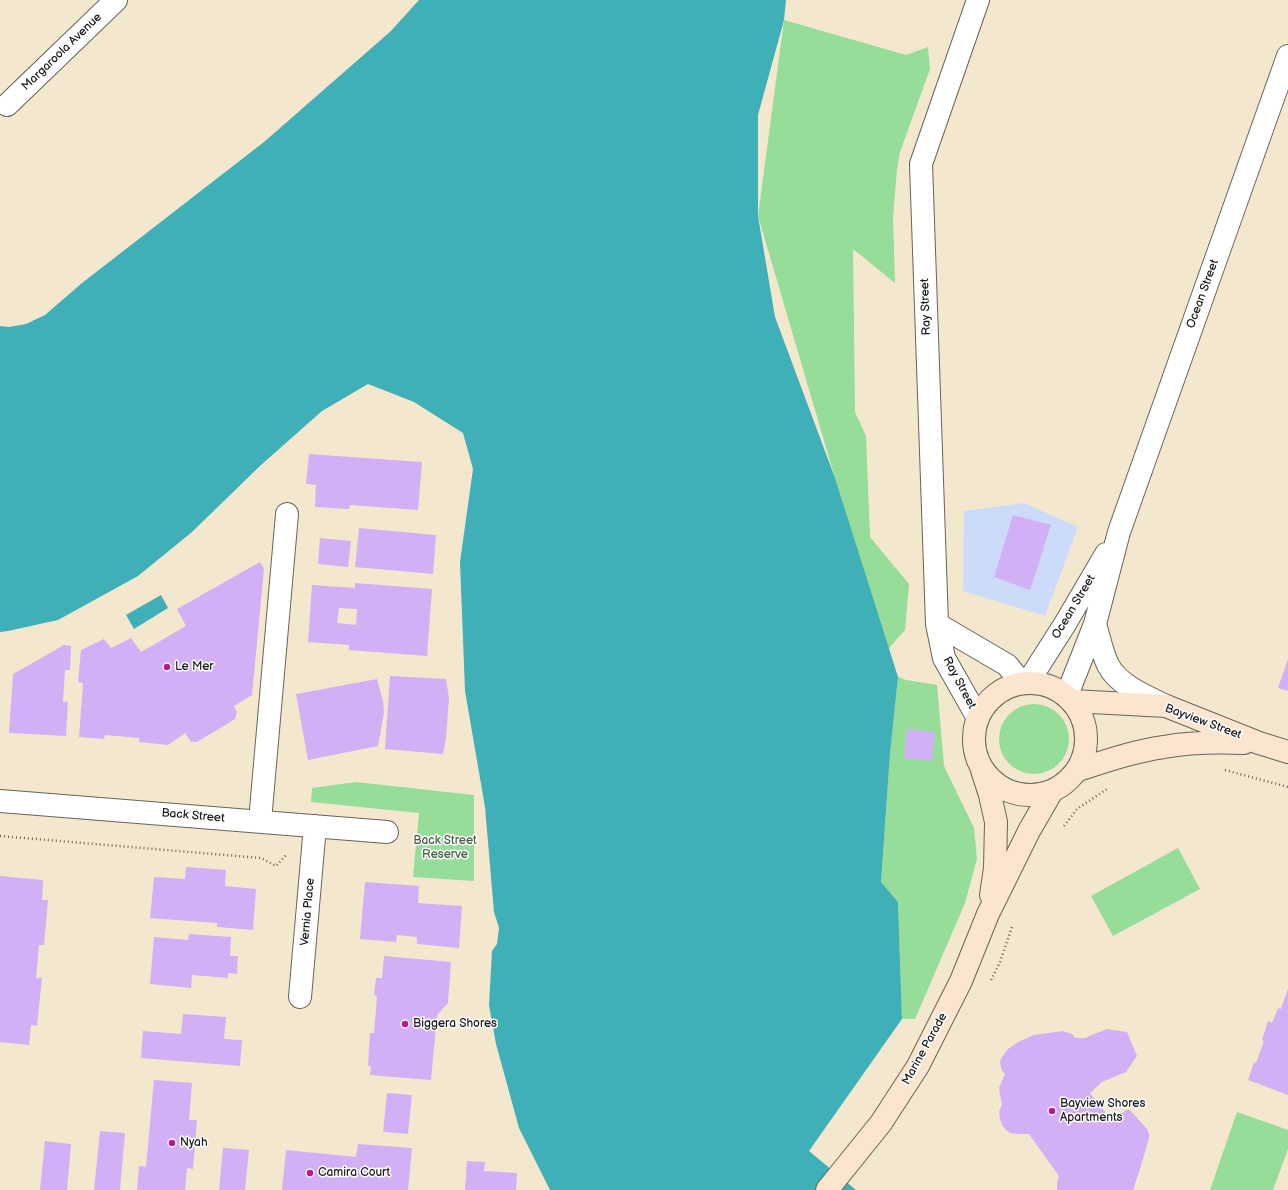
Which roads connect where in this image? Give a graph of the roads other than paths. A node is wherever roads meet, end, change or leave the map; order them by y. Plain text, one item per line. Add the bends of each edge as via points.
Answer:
1 (116, 0) edge
2 (978, 0) edge
3 (1288, 56) edge
4 (7, 105) dead end
5 (287, 514) dead end
6 (1119, 532) junction
7 (937, 624) junction
8 (1095, 624) junction
9 (1024, 682) junction
10 (1070, 698) junction
11 (1166, 706) junction
12 (978, 718) junction
13 (1259, 743) junction
14 (1288, 752) edge
15 (982, 767) junction
16 (1078, 770) junction
17 (1052, 791) junction
18 (0, 801) edge
19 (260, 821) junction
20 (315, 826) junction
21 (386, 832) dead end
22 (988, 914) junction
23 (300, 997) dead end
24 (827, 1190) edge

1 - 4 street, Margaroola Avenue
2 - 7 street, Ray Street via 921,164
3 - 6 street, Ocean Street
5 - 19 street
6 - 8 street, Ocean Street
6 - 9 street, Ocean Street via 1065,624
7 - 9 street via 1007,665
7 - 12 street, Ray Street via 944,658
8 - 10 street, Ocean Street
8 - 11 street via 1108,666 1112,671 1121,681 1142,695
9 - 10 main road via 1050,685
9 - 12 main road via 995,695 985,705
10 - 11 main road, Bayview Street
10 - 16 main road via 1082,714 1086,728 1087,743
11 - 13 main road, Bayview Street
12 - 15 main road via 974,743
13 - 14 main road, Bayview Street
13 - 16 main road, Bayview Street via 1212,742 1164,747 1137,752
15 - 17 main road via 997,784 1015,794 1034,796
15 - 22 main road, Marine Parade via 996,822 995,868
16 - 17 main road via 1067,782
17 - 22 main road, Marine Parade
18 - 19 street, Back Street
19 - 20 street, Back Street
20 - 21 street, Back Street
20 - 23 street, Vernia Place
22 - 24 main road, Marine Parade via 961,981 918,1066 881,1123

